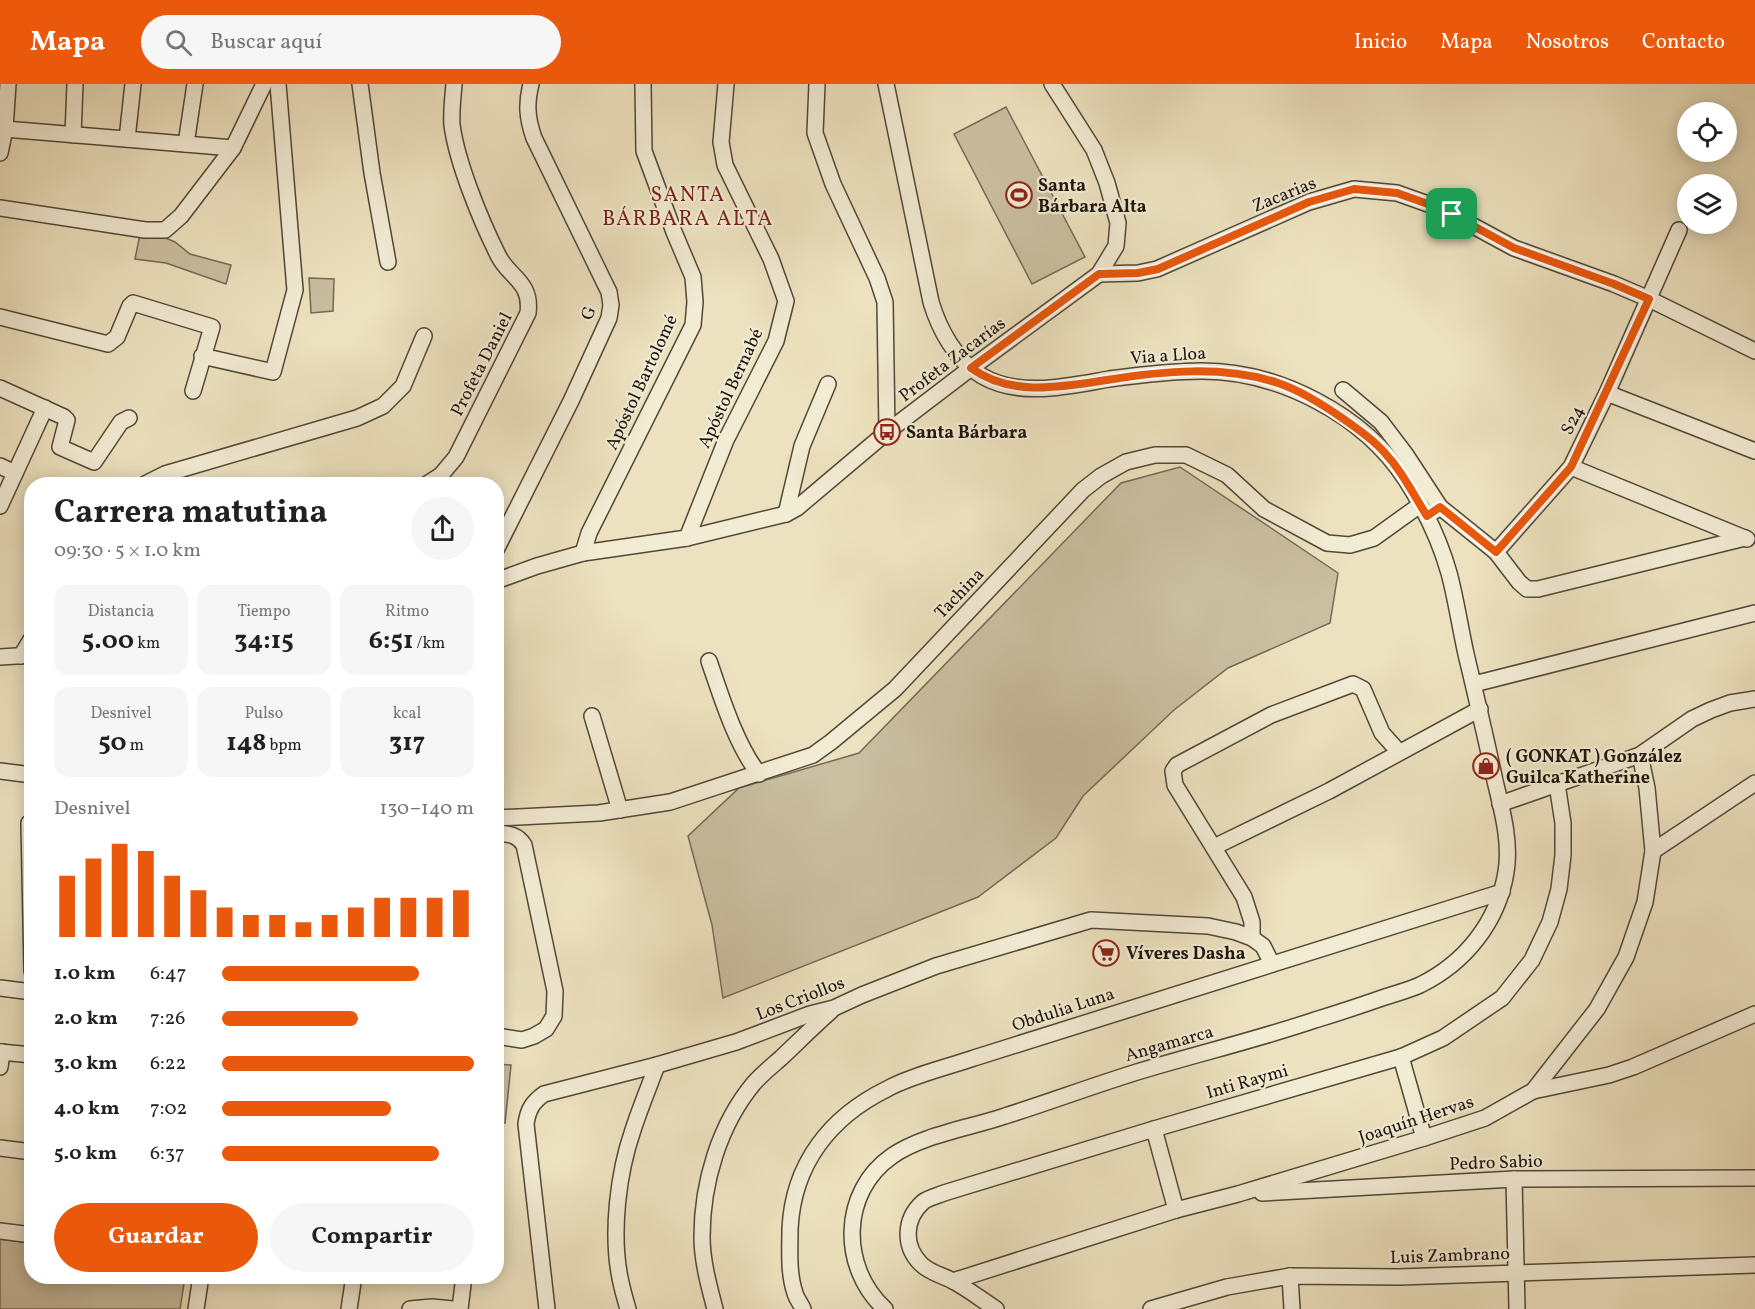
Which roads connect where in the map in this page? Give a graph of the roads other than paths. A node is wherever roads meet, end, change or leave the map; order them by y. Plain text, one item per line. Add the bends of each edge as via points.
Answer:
1 (8, 84) edge
2 (75, 84) edge
3 (133, 84) edge
4 (195, 84) edge
5 (264, 84) edge
6 (278, 84) edge
7 (360, 84) edge
8 (454, 84) edge
9 (531, 84) edge
10 (643, 84) edge
11 (726, 84) edge
12 (817, 84) edge
13 (886, 84) edge
14 (1052, 84) edge
15 (5, 129) junction
16 (73, 135) junction
17 (127, 139) junction
18 (186, 144) junction
19 (233, 148) junction
20 (0, 153) edge
21 (0, 208) edge
22 (1677, 234) edge
23 (388, 262) dead end
24 (1099, 274) junction
25 (1649, 299) junction
26 (0, 317) edge
27 (424, 336) dead end
28 (1755, 351) edge
29 (202, 356) junction
30 (971, 368) junction
31 (828, 384) dead end
32 (0, 388) edge
33 (1343, 390) dead end
34 (193, 391) dead end
35 (1607, 393) junction
36 (45, 408) junction
37 (129, 418) dead end
38 (887, 432) junction
39 (1755, 451) edge
40 (0, 466) edge
41 (1571, 467) junction
42 (15, 473) junction
43 (159, 477) edge
44 (438, 477) edge
45 (0, 506) edge
46 (1440, 507) junction
47 (1423, 511) junction
48 (786, 514) junction
49 (504, 534) edge
50 (687, 538) junction
51 (1750, 540) edge
52 (1496, 552) junction
53 (583, 554) junction
54 (504, 578) edge
55 (1755, 613) edge
56 (24, 656) edge
57 (0, 657) edge
58 (709, 661) dead end
59 (1474, 684) junction
60 (1755, 699) edge
61 (1480, 709) junction
62 (592, 716) dead end
63 (1398, 751) junction
64 (1640, 755) junction
65 (0, 771) edge
66 (24, 774) edge
67 (759, 774) junction
68 (1755, 783) edge
69 (1557, 784) junction
70 (1500, 804) junction
71 (620, 810) junction
72 (504, 818) edge
73 (504, 834) edge
74 (1214, 847) junction
75 (1653, 851) junction
76 (1502, 892) junction
77 (1252, 938) junction
78 (1272, 964) junction
79 (0, 988) edge
80 (24, 991) edge
81 (834, 1008) junction
82 (1755, 1014) edge
83 (504, 1037) edge
84 (24, 1056) edge
85 (1, 1057) edge
86 (1401, 1057) junction
87 (657, 1065) junction
88 (1533, 1091) junction
89 (1154, 1129) junction
90 (1425, 1138) junction
91 (0, 1148) edge
92 (24, 1151) edge
93 (1755, 1178) edge
94 (1514, 1179) junction
95 (1238, 1194) junction
96 (1176, 1210) junction
97 (0, 1231) edge
98 (24, 1234) edge
99 (1755, 1265) edge
100 (1515, 1272) junction
101 (1290, 1276) junction
102 (953, 1281) junction
103 (200, 1284) edge
104 (353, 1284) edge
105 (463, 1284) edge
106 (196, 1309) edge
107 (349, 1309) edge
108 (415, 1309) edge
109 (452, 1309) edge
110 (460, 1309) edge
111 (547, 1309) edge
112 (628, 1309) edge
113 (716, 1309) edge
114 (803, 1309) edge
115 (885, 1309) edge
116 (996, 1309) edge
117 (1151, 1309) edge
118 (1292, 1309) edge
119 (1517, 1309) edge

1 - 15 street
2 - 16 street
3 - 17 street
4 - 18 street
5 - 19 street
6 - 29 street via 295,290 273,372
7 - 23 street
8 - 44 street, Profeta Daniel via 452,124 466,177 498,257 530,301 528,313 456,457
9 - 49 street, G via 527,118 534,138 609,292 611,305 609,318 571,401
10 - 53 street, Apóstol Bartolomé via 644,151 693,277 693,325 589,533
11 - 50 street, Apóstol Bernabé via 721,142 725,165 771,260 786,301 776,341 726,440
12 - 38 street via 815,133 832,184 885,302
13 - 30 street, Via a Lloa via 931,302 947,340
14 - 24 street, Profeta Zacarías via 1094,150 1118,223 1116,246
15 - 16 street
15 - 20 street
16 - 17 street
17 - 18 street
18 - 19 street
19 - 21 street via 181,216 165,230
22 - 25 street, S24
24 - 25 street, Zacarias via 1158,269 1309,202 1354,189 1397,193 1442,209 1514,248
24 - 30 street, Profeta Zacarías
25 - 28 street, Zacarias
25 - 35 street, S24
26 - 29 street via 108,344 117,337 130,306 136,303 212,327
27 - 43 street via 403,386 383,406 357,418
29 - 34 street
30 - 38 street, Profeta Zacarías
30 - 47 street, Via a Lloa via 994,381 1032,388 1200,371 1277,383 1318,403 1371,439 1396,466
31 - 48 street via 802,446
32 - 36 street
33 - 46 street via 1381,422
35 - 39 street
35 - 41 street, S24
36 - 37 street via 67,420 60,443 62,450 94,462 121,422
36 - 42 street
38 - 48 street, Profeta Zacarías
40 - 42 street
41 - 51 street
41 - 52 street, S24
42 - 45 street
46 - 47 street, Tachina
46 - 52 street
47 - 59 street, Via a Lloa via 1449,572
47 - 67 street, Tachina via 1374,538 1350,546 1327,543 1264,509 1227,475 1186,455 1155,455 1126,462 1083,490 895,688 813,755
48 - 50 street, Profeta Zacarías
50 - 53 street, Profeta Zacarías
51 - 52 street via 1538,589 1527,589 1519,582
53 - 54 street, Profeta Zacarías
55 - 59 street
56 - 57 street
58 - 67 street via 735,730
59 - 61 street, Via a Lloa
60 - 64 street via 1711,710
61 - 63 street
61 - 70 street, Via a Lloa
62 - 71 street
63 - 74 street via 1329,791
63 - 74 street via 1382,733 1363,689 1353,684 1271,715 1183,760 1173,771 1175,785
64 - 69 street
64 - 75 street, Joaquín Hervas
65 - 66 street
67 - 71 street, Tachina via 670,802
68 - 75 street
69 - 70 street
69 - 86 street, Inti Raymi via 1563,823 1559,889 1550,922 1532,960 1502,998 1443,1038
70 - 76 street, Angamarca via 1508,856
71 - 72 street, Tachina
73 - 83 street via 515,836 524,845 555,991 554,1016 546,1029 522,1040
74 - 77 street via 1250,910
75 - 88 street, Joaquín Hervas via 1646,902 1626,957 1597,1009
76 - 78 street, Obdulia Luna
76 - 115 street, Angamarca via 1473,945 1457,961 1417,987 1137,1072 912,1144 895,1154 872,1175 852,1221 851,1240 860,1276
77 - 78 street via 1263,946
77 - 81 street, Los Criollos via 1208,926 1091,920 936,966
78 - 114 street, Obdulia Luna via 910,1080 854,1108 831,1128 808,1160 794,1194 790,1257 795,1293
79 - 80 street
81 - 87 street, Los Criollos
81 - 113 street via 754,1082 722,1134 704,1200 702,1238
82 - 88 street via 1609,1076
84 - 85 street
86 - 89 street, Inti Raymi
86 - 90 street
87 - 111 street, Los Criollos via 544,1094 528,1111 526,1124
87 - 112 street via 632,1131 619,1197 619,1277
88 - 90 street, Joaquín Hervas via 1485,1118
89 - 96 street
89 - 102 street, Inti Raymi via 924,1201 912,1214 907,1230 909,1247 921,1264
90 - 95 street, Joaquín Hervas
91 - 92 street
93 - 94 street, Pedro Sabio
94 - 95 street, Pedro Sabio
94 - 100 street
95 - 96 street, Joaquín Hervas
96 - 102 street, Joaquín Hervas
97 - 98 street
99 - 100 street, Luis Zambrano
100 - 101 street, Luis Zambrano
100 - 119 street
101 - 117 street, Luis Zambrano via 1227,1287
101 - 118 street
102 - 116 street, Inti Raymi
103 - 106 street
104 - 107 street
105 - 110 street
108 - 109 street

